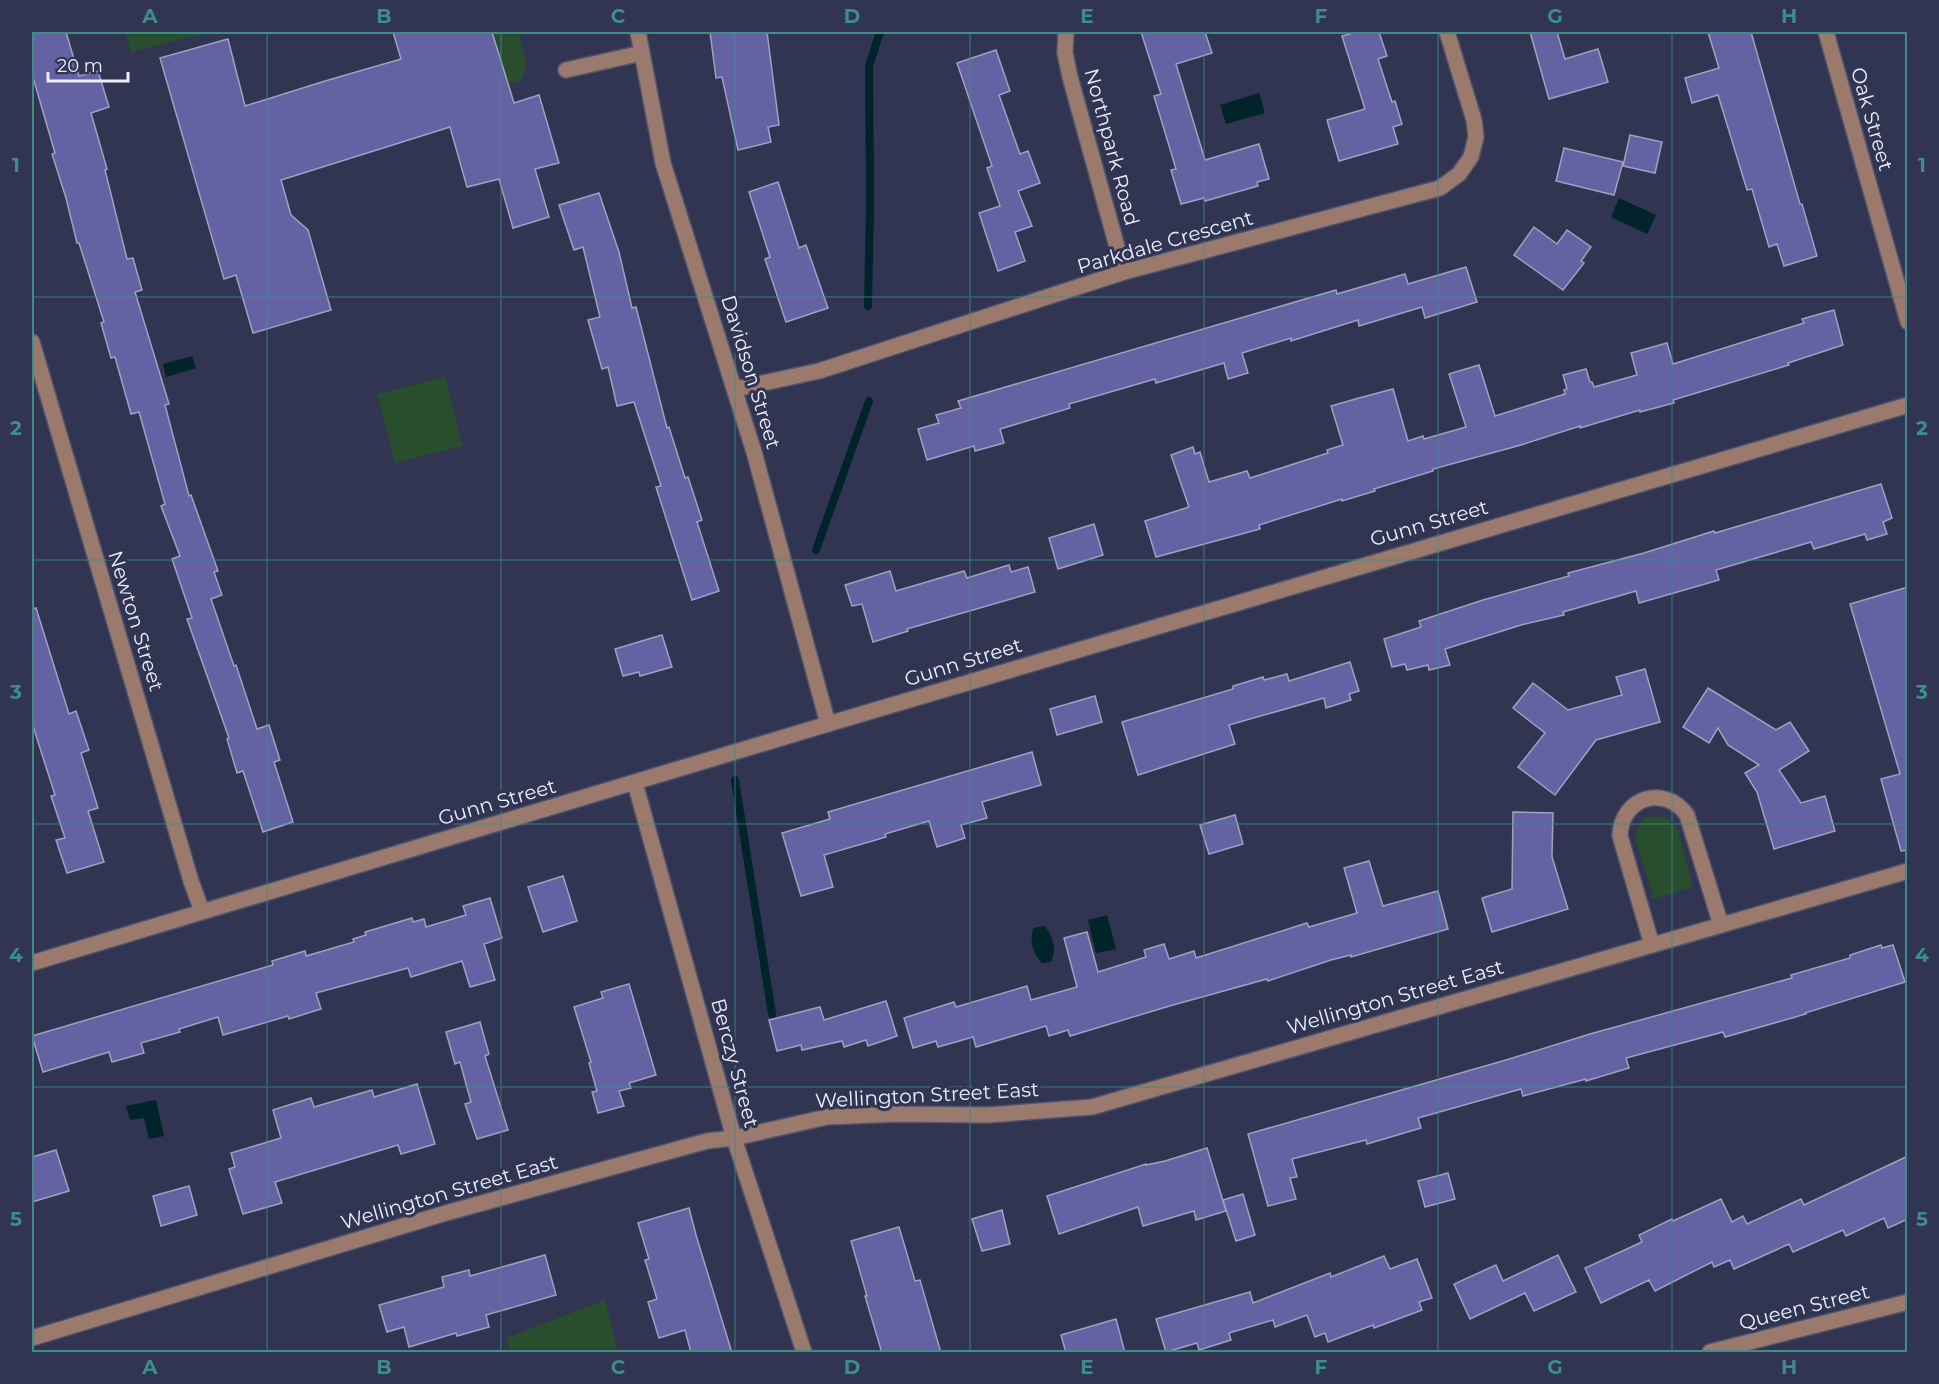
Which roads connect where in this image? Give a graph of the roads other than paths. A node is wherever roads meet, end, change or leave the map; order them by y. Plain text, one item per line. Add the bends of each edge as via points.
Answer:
1 (638, 32) edge
2 (1066, 32) edge
3 (1447, 32) edge
4 (1826, 32) edge
5 (642, 53) junction
6 (566, 70) dead end
7 (1124, 272) junction
8 (1908, 322) edge
9 (32, 342) edge
10 (735, 389) junction
11 (1908, 405) edge
12 (828, 724) junction
13 (635, 783) junction
14 (1908, 871) edge
15 (202, 911) junction
16 (1721, 925) junction
17 (1652, 945) junction
18 (32, 963) edge
19 (734, 1138) junction
20 (1908, 1302) edge
21 (32, 1338) edge
22 (804, 1353) edge
23 (1710, 1353) edge

1 - 5 street, Davidson Street
2 - 7 street, Northpark Road via 1070,77
3 - 7 street, Parkdale Crescent via 1476,137 1471,157 1459,174 1440,188 1411,197
4 - 8 street, Oak Street
5 - 6 street
5 - 10 street, Davidson Street via 664,168
7 - 10 street, Parkdale Crescent via 819,371
9 - 15 street, Newton Street
10 - 12 street, Davidson Street
11 - 12 street, Gunn Street
12 - 13 street, Gunn Street
13 - 15 street, Gunn Street
13 - 19 street, Berczy Street
14 - 16 street, Wellington Street East
15 - 18 street, Gunn Street
16 - 17 street, Wellington Street East
16 - 17 street via 1687,815 1667,799 1644,799 1626,813 1620,836
17 - 19 street, Wellington Street East via 1092,1107 988,1114 826,1117
19 - 21 street, Wellington Street East via 700,1143 446,1213
19 - 22 street, Berczy Street
20 - 23 street, Queen Street

